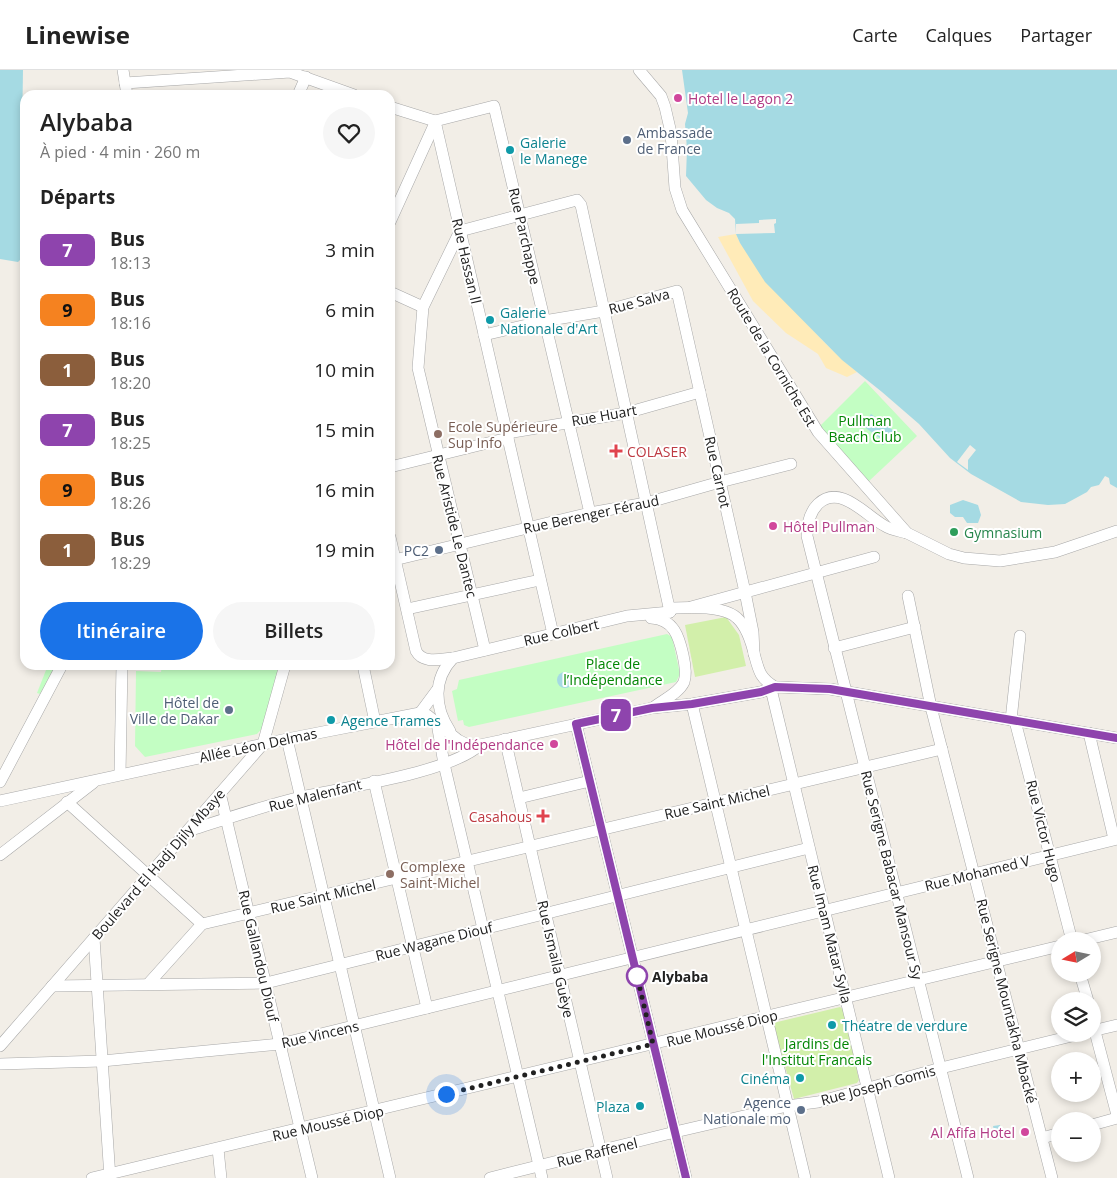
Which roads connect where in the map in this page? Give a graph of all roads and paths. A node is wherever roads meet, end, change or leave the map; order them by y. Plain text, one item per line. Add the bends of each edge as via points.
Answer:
1 (123, 70) edge
2 (131, 70) edge
3 (639, 70) edge
4 (289, 71) edge
5 (306, 77) junction
6 (128, 89) edge
7 (300, 90) edge
8 (341, 90) edge
9 (395, 109) edge
10 (435, 122) junction
11 (395, 203) edge
12 (520, 215) junction
13 (460, 231) junction
14 (677, 291) joint
15 (395, 294) edge
16 (423, 307) junction
17 (604, 311) junction
18 (544, 321) junction
19 (484, 335) junction
20 (700, 392) junction
21 (626, 413) junction
22 (568, 422) junction
23 (507, 436) junction
24 (438, 455) junction
25 (791, 464) dead end
26 (395, 466) edge
27 (720, 482) junction
28 (646, 503) junction
29 (590, 513) junction
30 (528, 528) junction
31 (1117, 531) edge
32 (907, 533) junction
33 (459, 544) junction
34 (874, 557) dead end
35 (395, 560) edge
36 (395, 567) edge
37 (815, 573) junction
38 (540, 580) junction
39 (745, 592) junction
40 (471, 595) junction
41 (908, 596) dead end
42 (691, 607) junction
43 (407, 609) junction
44 (670, 612) junction
45 (627, 616) junction
46 (914, 627) junction
47 (553, 634) junction
48 (1020, 636) dead end
49 (834, 648) junction
50 (485, 650) junction
51 (754, 654) junction
52 (453, 658) junction
53 (59, 670) edge
54 (122, 670) edge
55 (283, 670) edge
56 (364, 670) edge
57 (773, 688) junction
58 (437, 690) junction
59 (846, 692) junction
60 (692, 704) junction
61 (931, 707) junction
62 (652, 708) junction
63 (420, 713) junction
64 (1013, 720) junction
65 (375, 722) junction
66 (437, 723) junction
67 (576, 724) junction
68 (1089, 733) junction
69 (452, 735) junction
70 (287, 738) junction
71 (1117, 738) edge
72 (505, 739) junction
73 (264, 744) junction
74 (480, 745) junction
75 (942, 749) junction
76 (444, 764) junction
77 (865, 768) junction
78 (120, 774) junction
79 (97, 781) junction
80 (374, 781) junction
81 (590, 781) junction
82 (0, 782) edge
83 (794, 784) junction
84 (220, 793) junction
85 (299, 798) junction
86 (519, 798) junction
87 (0, 801) edge
88 (67, 802) junction
89 (715, 803) junction
90 (226, 819) junction
91 (188, 830) junction
92 (602, 830) junction
93 (1115, 839) edge
94 (530, 847) junction
95 (809, 848) junction
96 (0, 855) edge
97 (1050, 855) junction
98 (467, 862) junction
99 (731, 868) junction
100 (974, 874) junction
101 (148, 876) junction
102 (396, 878) junction
103 (897, 893) junction
104 (324, 895) junction
105 (618, 896) junction
106 (824, 911) junction
107 (249, 913) junction
108 (546, 914) junction
109 (202, 924) junction
110 (483, 929) junction
111 (746, 930) junction
112 (1070, 932) edge
113 (1117, 932) edge
114 (1101, 936) edge
115 (94, 938) junction
116 (412, 947) junction
117 (1051, 948) edge
118 (633, 958) junction
119 (997, 961) junction
120 (341, 964) junction
121 (560, 976) junction
122 (919, 980) junction
123 (149, 983) junction
124 (266, 983) junction
125 (97, 985) junction
126 (52, 986) junction
127 (498, 991) junction
128 (845, 998) junction
129 (427, 1008) junction
130 (767, 1017) junction
131 (1117, 1024) edge
132 (355, 1026) junction
133 (1101, 1026) edge
134 (1051, 1041) edge
135 (1097, 1042) edge
136 (280, 1044) junction
137 (653, 1044) junction
138 (0, 1046) edge
139 (1019, 1049) junction
140 (102, 1061) junction
141 (580, 1062) junction
142 (0, 1064) edge
143 (941, 1068) junction
144 (518, 1077) junction
145 (867, 1088) junction
146 (787, 1106) junction
147 (375, 1112) junction
148 (1117, 1116) edge
149 (1101, 1121) edge
150 (301, 1130) junction
151 (674, 1132) junction
152 (1051, 1136) edge
153 (1042, 1138) junction
154 (218, 1148) junction
155 (601, 1150) junction
156 (539, 1166) junction
157 (110, 1176) edge
158 (92, 1178) edge
159 (221, 1178) edge
160 (312, 1178) edge
161 (390, 1178) edge
162 (490, 1178) edge
163 (542, 1178) edge
164 (607, 1178) edge
165 (686, 1178) edge
166 (805, 1178) edge
167 (889, 1178) edge
168 (968, 1178) edge
169 (1052, 1178) edge

1 - 6 street
2 - 6 street
3 - 32 street, Route de la Corniche Est via 661,96 665,107 671,133 675,188 682,210 818,432
4 - 5 street
4 - 6 street
5 - 7 street
5 - 8 street
9 - 10 street
10 - 11 street
10 - 12 street, Rue Parchappe via 494,106
10 - 13 street, Rue Hassan ll
12 - 13 street
12 - 17 street via 577,200 581,204
12 - 18 street, Rue Parchappe
13 - 16 street, Rue Aristide Le Dantec
13 - 19 street, Rue Hassan ll
14 - 17 street, Rue Salva
14 - 20 street, Rue Carnot
15 - 16 street
16 - 24 street, Rue Aristide Le Dantec via 418,368
17 - 18 street, Rue Salva
17 - 21 street
18 - 19 street, Rue Salva
18 - 22 street, Rue Parchappe
19 - 23 street, Rue Hassan ll
20 - 21 street, Rue Huart
20 - 27 street, Rue Carnot
21 - 22 street, Rue Huart
21 - 28 street
22 - 23 street, Rue Huart
22 - 29 street, Rue Parchappe
23 - 24 street, Rue Huart
23 - 30 street, Rue Hassan ll
24 - 26 street, Rue Huart
24 - 33 street, Rue Aristide Le Dantec
25 - 27 street, Rue Berenger Féraud
27 - 28 street, Rue Berenger Féraud
27 - 39 street, Rue Carnot
28 - 29 street, Rue Berenger Féraud
28 - 44 street
29 - 30 street, Rue Berenger Féraud
30 - 33 street, Rue Berenger Féraud
30 - 38 street, Rue Hassan ll
31 - 32 street, Route de la Corniche Est via 1055,552 1000,561 964,558
32 - 37 street, Rue Serigne Babacar Mansour Sy via 884,526 848,501 827,498 815,507 808,524 807,536
33 - 35 street, Rue Berenger Féraud
33 - 40 street, Rue Aristide Le Dantec
34 - 37 street
36 - 43 street
37 - 39 street
37 - 49 street, Rue Serigne Babacar Mansour Sy
38 - 40 street
38 - 47 street, Rue Hassan ll
39 - 42 street
39 - 51 street, Rue Carnot
40 - 43 street
40 - 50 street, Rue Aristide Le Dantec
41 - 46 street, Rue Serigne Mountakha Mbacké
42 - 44 street, Rue Colbert via 673,608
42 - 51 street via 724,612 737,618 746,631
43 - 52 street, Rue Colbert via 420,658
44 - 45 street, Rue Colbert
45 - 47 street, Rue Colbert
45 - 62 street via 662,619 674,628 680,640 685,666 683,684
46 - 49 street
46 - 61 street, Rue Serigne Mountakha Mbacké
47 - 50 street, Rue Colbert
48 - 64 street
49 - 59 street, Rue Serigne Babacar Mansour Sy
50 - 52 street, Rue Colbert
51 - 57 street via 759,672
52 - 58 street via 441,675
53 - 82 street
54 - 78 street
55 - 73 street, Boulevard El Hadj Djily Mbaye
56 - 65 street
57 - 59 street
57 - 60 street
57 - 83 street, Rue Imam Matar Sylla
58 - 63 street
58 - 69 street via 443,719
59 - 61 street
59 - 77 street, Rue Serigne Babacar Mansour Sy
60 - 62 street
60 - 89 street
61 - 64 street
61 - 75 street, Rue Serigne Mountakha Mbacké
62 - 67 street
63 - 65 street, Allée Léon Delmas
63 - 66 street
64 - 68 street
64 - 97 street, Rue Victor Hugo
65 - 70 street, Allée Léon Delmas
66 - 69 street
66 - 76 street
67 - 72 street
67 - 81 street
68 - 71 street
68 - 93 street
69 - 74 street via 464,744
70 - 73 street, Allée Léon Delmas
70 - 85 street
72 - 74 street
72 - 86 street, Rue Ismaila Guèye
73 - 78 street, Allée Léon Delmas
73 - 84 street, Boulevard El Hadj Djily Mbaye
74 - 76 street, Rue Malenfant
75 - 77 street, Rue Saint Michel
75 - 100 street, Rue Serigne Mountakha Mbacké
76 - 80 street, Rue Malenfant
76 - 98 street
77 - 83 street, Rue Saint Michel
77 - 103 street, Rue Serigne Babacar Mansour Sy
78 - 79 street, Allée Léon Delmas
79 - 87 street
79 - 88 street
80 - 85 street, Rue Malenfant
80 - 102 street
81 - 86 street
81 - 92 street
83 - 89 street, Rue Saint Michel
83 - 95 street, Rue Imam Matar Sylla
84 - 90 street, Rue Gallandou Diouf
84 - 91 street, Boulevard El Hadj Djily Mbaye
85 - 90 street, Rue Malenfant
85 - 104 street
86 - 94 street, Rue Ismaila Guèye
88 - 96 street
88 - 101 street
89 - 92 street, Rue Saint Michel
89 - 99 street
90 - 91 street, Rue Malenfant
90 - 107 street, Rue Gallandou Diouf
91 - 101 street, Boulevard El Hadj Djily Mbaye
92 - 94 street, Rue Saint Michel
92 - 105 street
93 - 97 street, Rue Mohamed V
94 - 98 street, Rue Saint Michel
94 - 108 street, Rue Ismaila Guèye
95 - 99 street, Rue Wagane Diouf
95 - 106 street, Rue Imam Matar Sylla
97 - 100 street, Rue Mohamed V
97 - 112 street, Rue Victor Hugo
98 - 102 street, Rue Saint Michel
98 - 110 street
99 - 105 street, Rue Wagane Diouf
99 - 111 street
100 - 103 street, Rue Mohamed V
100 - 119 street, Rue Serigne Mountakha Mbacké
101 - 109 street
101 - 115 street, Boulevard El Hadj Djily Mbaye
102 - 104 street, Rue Saint Michel
102 - 116 street
103 - 106 street, Rue Mohamed V
103 - 122 street, Rue Serigne Babacar Mansour Sy
104 - 107 street, Rue Saint Michel
104 - 120 street
105 - 108 street, Rue Wagane Diouf
105 - 118 street
106 - 111 street, Rue Mohamed V
106 - 128 street, Rue Imam Matar Sylla
107 - 109 street, Rue Saint Michel
107 - 124 street, Rue Gallandou Diouf
108 - 110 street, Rue Wagane Diouf
108 - 121 street, Rue Ismaila Guèye
109 - 123 street
110 - 116 street, Rue Wagane Diouf
110 - 127 street
111 - 118 street, Rue Mohamed V
111 - 130 street
113 - 114 street
115 - 125 street
115 - 126 street, Boulevard El Hadj Djily Mbaye
116 - 120 street, Rue Wagane Diouf
116 - 129 street
117 - 119 street, Rue Moussé Diop
118 - 121 street, Rue Vincens
118 - 137 street
119 - 122 street, Rue Moussé Diop
119 - 139 street, Rue Serigne Mountakha Mbacké
120 - 124 street, Rue Wagane Diouf
120 - 132 street
121 - 127 street, Rue Vincens
121 - 141 street, Rue Ismaila Guèye
122 - 128 street, Rue Moussé Diop
122 - 143 street, Rue Serigne Babacar Mansour Sy
123 - 124 street, Rue Wagane Diouf
123 - 125 street, Rue Wagane Diouf
124 - 136 street, Rue Gallandou Diouf
125 - 126 street, Rue Wagane Diouf
125 - 140 street
126 - 138 street, Boulevard El Hadj Djily Mbaye
127 - 129 street, Rue Vincens
127 - 144 street
128 - 130 street, Rue Moussé Diop
128 - 145 street, Rue Imam Matar Sylla
129 - 132 street, Rue Vincens
130 - 137 street, Rue Moussé Diop
130 - 146 street
131 - 133 street
132 - 136 street, Rue Vincens
132 - 147 street
134 - 139 street, Rue Joseph Gomis
135 - 148 street
136 - 140 street, Rue Vincens
136 - 150 street, Rue Gallandou Diouf
137 - 141 street, Rue Moussé Diop
137 - 151 street
139 - 143 street, Rue Joseph Gomis
139 - 153 street, Rue Serigne Mountakha Mbacké
140 - 142 street, Rue Vincens
140 - 157 street
141 - 144 street, Rue Moussé Diop
141 - 155 street, Rue Ismaila Guèye
143 - 145 street, Rue Joseph Gomis
143 - 168 street, Rue Serigne Babacar Mansour Sy
144 - 147 street, Rue Moussé Diop
144 - 156 street
145 - 146 street, Rue Joseph Gomis via 818,1102
145 - 167 street, Rue Imam Matar Sylla
146 - 151 street, Rue Joseph Gomis
146 - 166 street
147 - 150 street, Rue Moussé Diop
147 - 161 street
148 - 149 street
150 - 154 street, Rue Moussé Diop
150 - 160 street, Rue Gallandou Diouf
151 - 155 street, Rue Raffenel
151 - 165 street
152 - 153 street
153 - 169 street, Rue Serigne Mountakha Mbacké
154 - 157 street, Rue Moussé Diop
154 - 159 street
155 - 156 street, Rue Raffenel
155 - 164 street, Rue Ismaila Guèye
156 - 162 street, Rue Raffenel
156 - 163 street
157 - 158 street, Rue Moussé Diop

